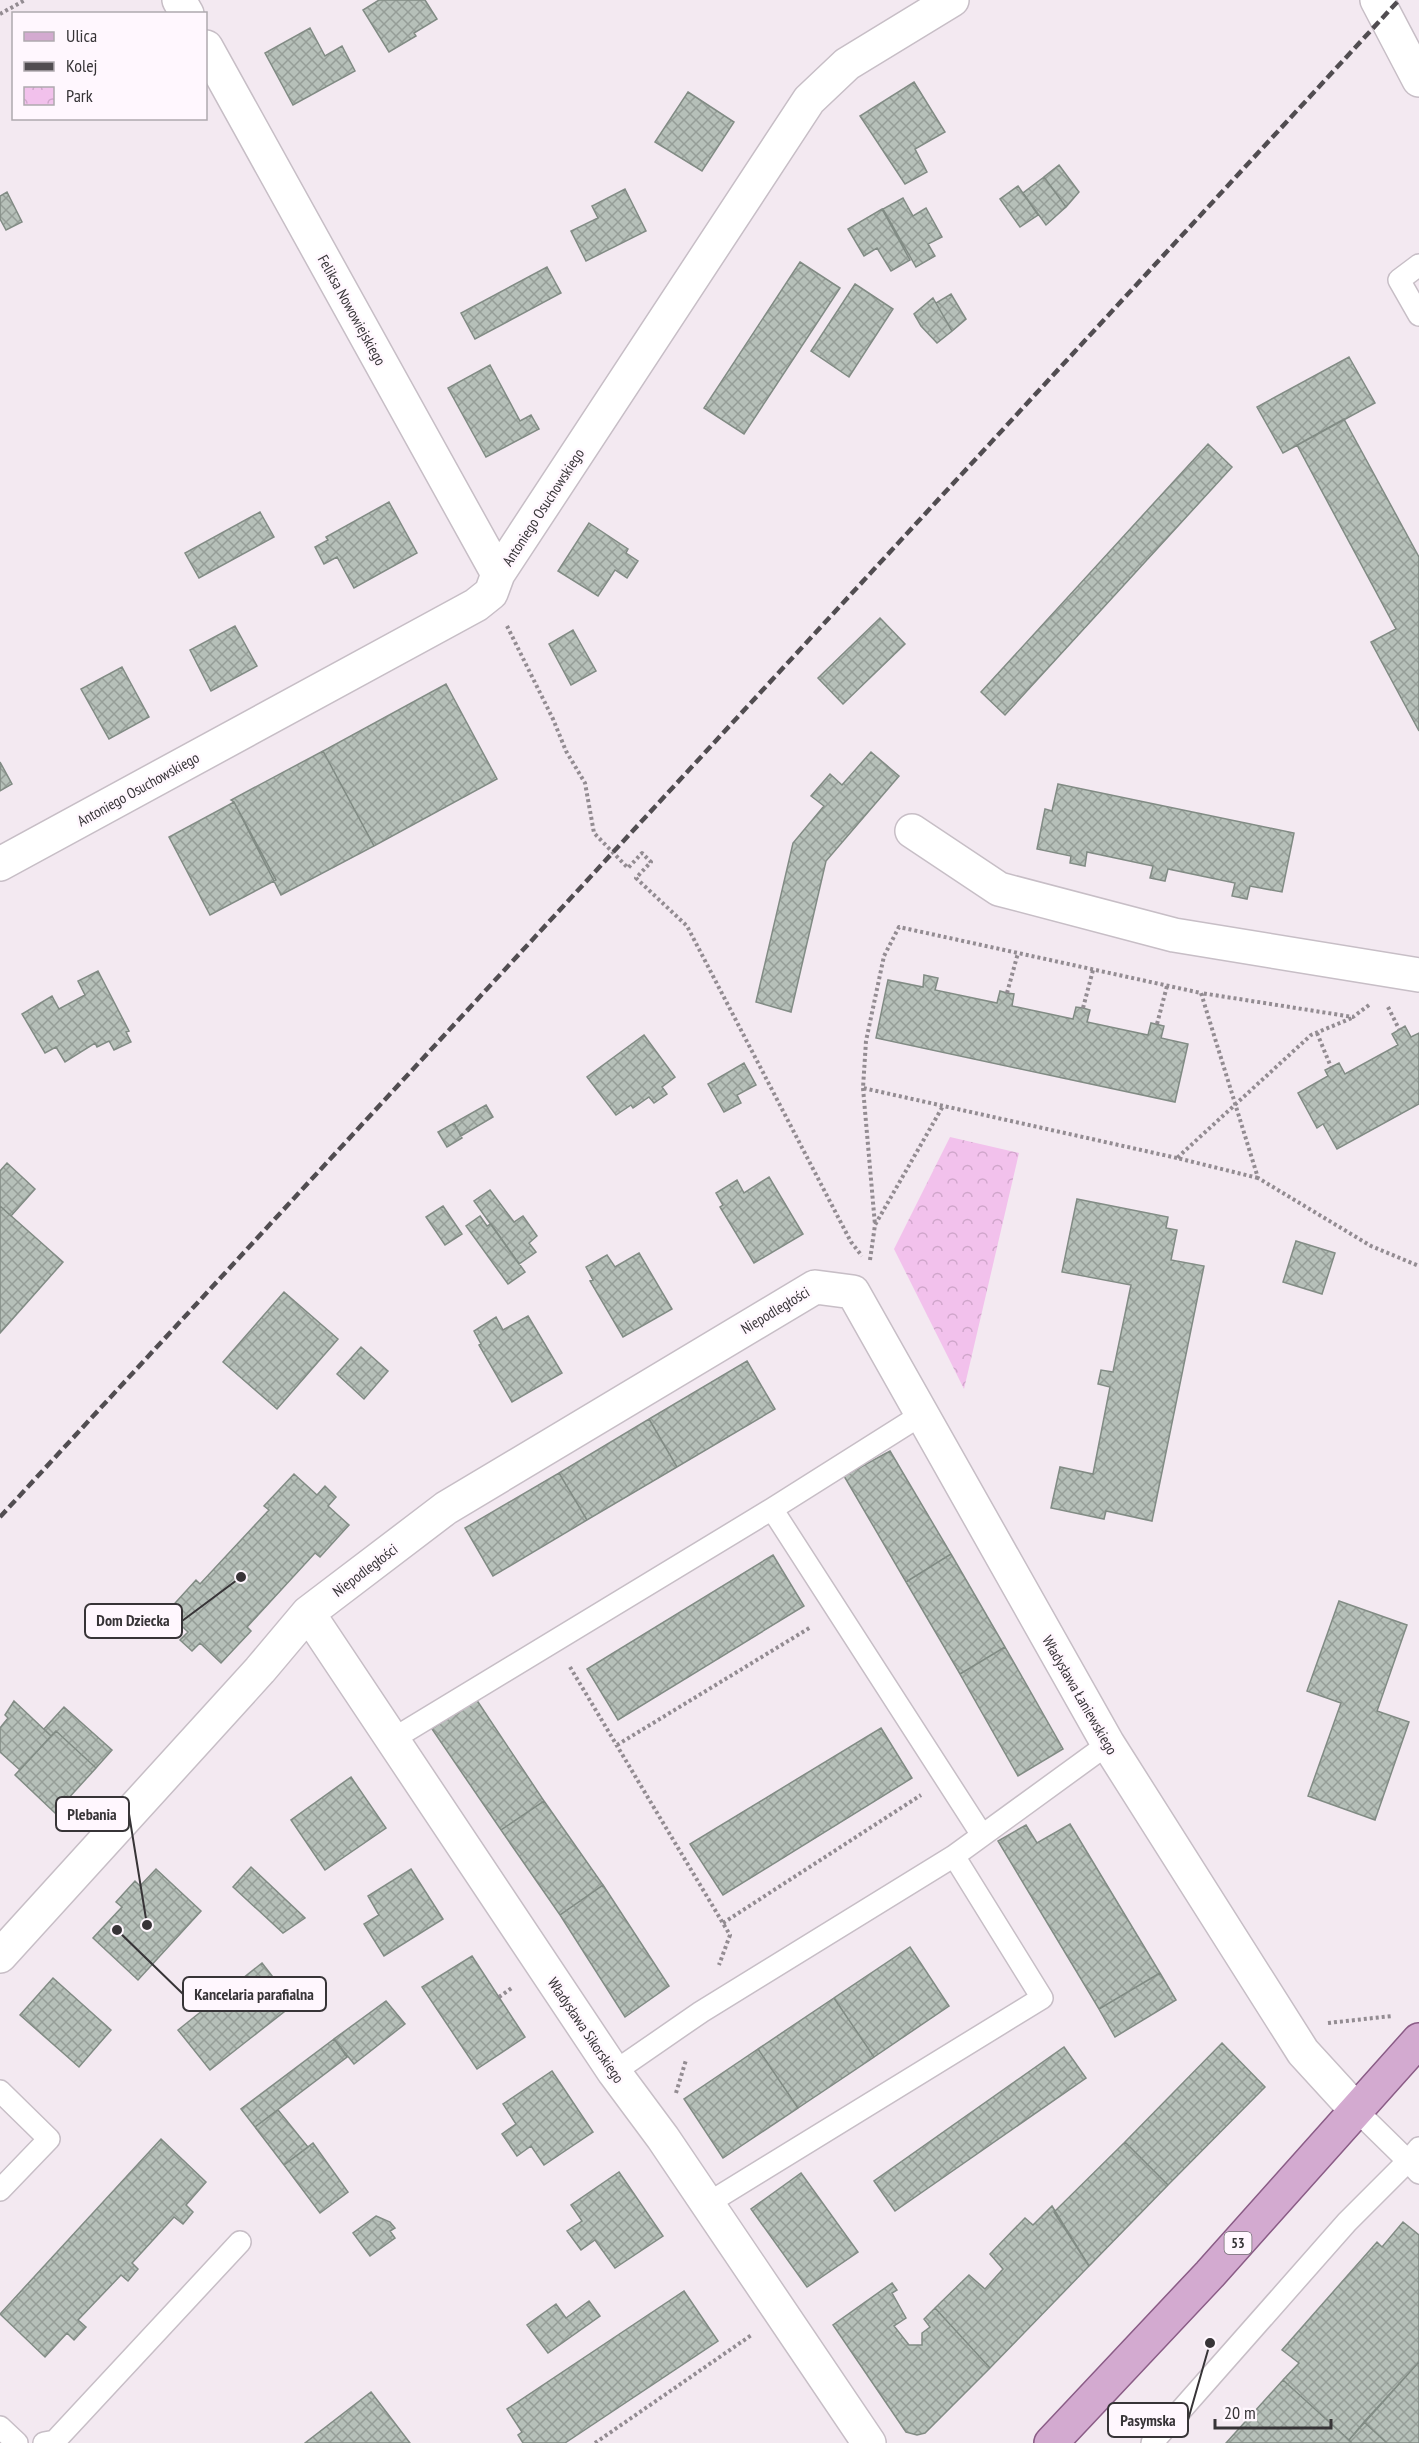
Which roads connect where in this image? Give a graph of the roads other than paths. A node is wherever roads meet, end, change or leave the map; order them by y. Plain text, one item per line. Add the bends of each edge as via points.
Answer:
1 (952, 0) edge
2 (1377, 0) edge
3 (207, 49) edge
4 (1419, 80) edge
5 (1419, 265) edge
6 (1419, 315) edge
7 (495, 584) junction
8 (912, 831) dead end
9 (0, 864) edge
10 (1414, 974) edge
11 (815, 1287) joint
12 (921, 1415) junction
13 (772, 1509) junction
14 (308, 1613) junction
15 (393, 1739) junction
16 (1107, 1744) junction
17 (982, 1835) junction
18 (954, 1856) junction
19 (0, 1956) edge
20 (1410, 2027) edge
21 (614, 2072) junction
22 (0, 2091) edge
23 (1357, 2111) junction
24 (1415, 2160) edge
25 (0, 2190) edge
26 (707, 2204) junction
27 (240, 2242) dead end
28 (0, 2427) edge
29 (17, 2443) edge
30 (44, 2443) edge
31 (869, 2443) edge
32 (1052, 2443) edge
33 (1152, 2443) edge

1 - 7 street, Antoniego Osuchowskiego via 848,64 809,100
2 - 4 street
3 - 7 street, Feliksa Nowowiejskiego
5 - 6 lane via 1399,280
7 - 9 street, Antoniego Osuchowskiego via 476,605
8 - 10 street via 999,889 1174,935
11 - 12 street, Władysława Łaniewskiego via 853,1292
11 - 14 street, Niepodległości via 446,1508
12 - 13 lane
12 - 16 street, Władysława Łaniewskiego
13 - 15 lane
13 - 17 lane
14 - 15 street, Władysława Sikorskiego
14 - 19 street, Niepodległości
15 - 21 street, Władysława Sikorskiego
16 - 17 lane
16 - 23 street, Władysława Łaniewskiego via 1302,2052
17 - 18 lane
18 - 21 lane via 701,2012
18 - 26 lane via 1042,1998
20 - 23 main road, 53
21 - 26 street, Władysława Sikorskiego
22 - 25 lane via 49,2139
23 - 24 lane
23 - 32 main road, 53
24 - 33 lane via 1347,2222
26 - 31 street, Władysława Sikorskiego
27 - 30 lane via 55,2440
28 - 29 lane

